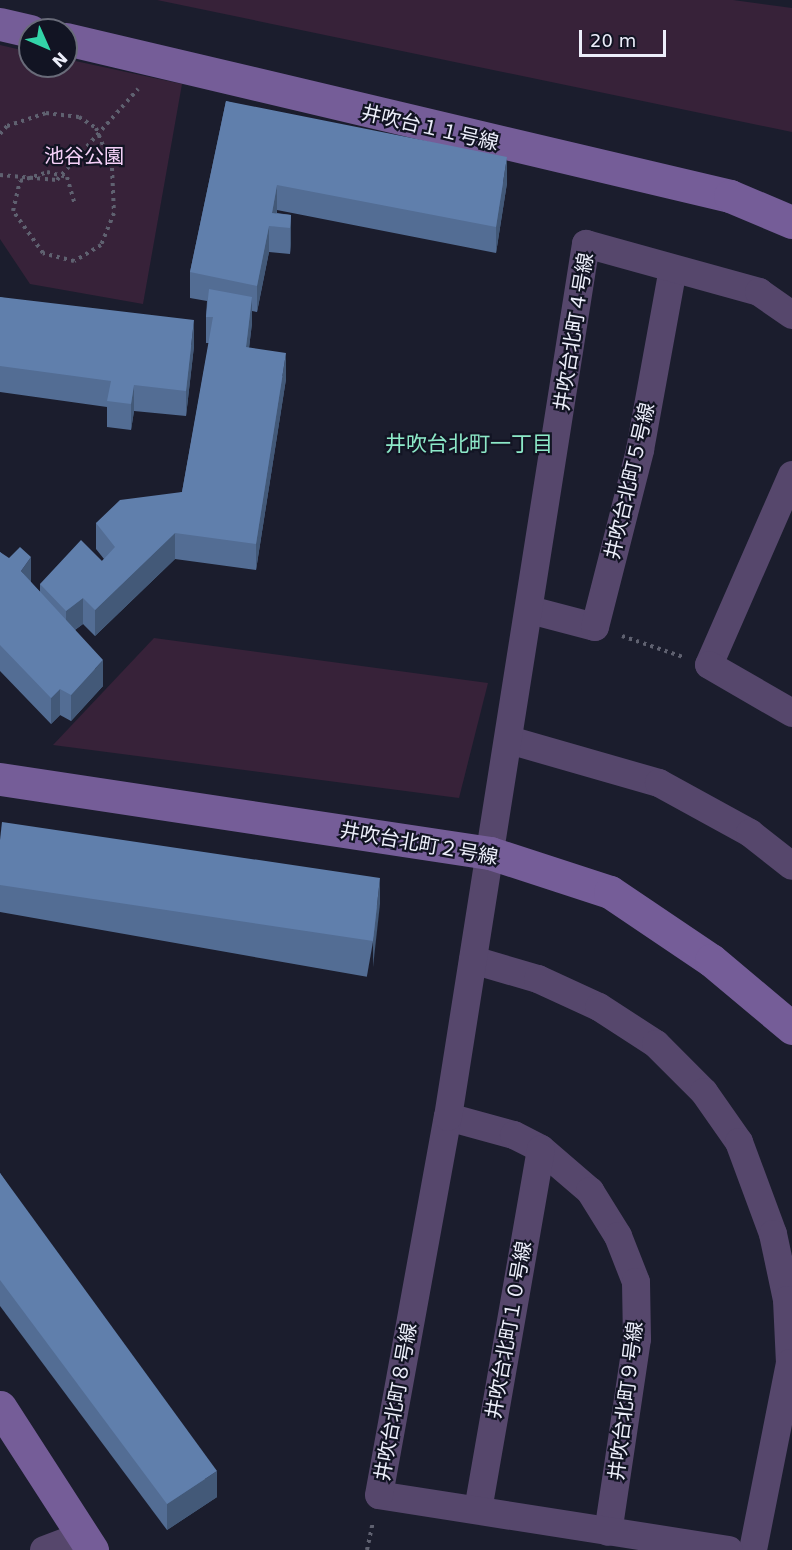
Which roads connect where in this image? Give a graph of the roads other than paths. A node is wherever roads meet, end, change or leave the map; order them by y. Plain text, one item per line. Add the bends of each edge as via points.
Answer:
1 (0, 24) edge
2 (18, 28) edge
3 (78, 42) edge
4 (792, 222) edge
5 (673, 269) junction
6 (792, 315) edge
7 (792, 476) edge
8 (530, 610) junction
9 (792, 713) edge
10 (509, 740) junction
11 (0, 779) edge
12 (490, 853) junction
13 (792, 866) edge
14 (473, 960) junction
15 (792, 1028) edge
16 (448, 1117) junction
17 (541, 1149) junction
18 (791, 1354) edge
19 (0, 1407) edge
20 (478, 1510) junction
21 (608, 1532) junction
22 (88, 1542) edge
23 (44, 1550) edge
24 (729, 1550) edge
25 (753, 1550) edge

1 - 2 street
3 - 4 street, 井吹台１１号線 via 407,124 730,196
5 - 6 street, 井吹台北町４号線 via 759,292
5 - 8 street, 井吹台北町５号線 via 640,450 595,627
5 - 8 street, 井吹台北町４号線 via 586,244
7 - 9 street via 709,666
8 - 10 street, 井吹台北町４号線
10 - 12 street, 井吹台北町４号線
10 - 13 street via 659,783 750,833
11 - 12 street, 井吹台北町２号線
12 - 14 street, 井吹台北町８号線
12 - 15 street, 井吹台北町２号線 via 610,892 711,960
14 - 16 street, 井吹台北町８号線
14 - 18 street via 538,979 599,1007 656,1044 704,1092 740,1142 758,1186 787,1300
16 - 17 street, 井吹台北町９号線 via 514,1135
16 - 20 street, 井吹台北町８号線 via 379,1495
17 - 20 street, 井吹台北町１０号線
17 - 21 street, 井吹台北町９号線 via 590,1191 618,1236 636,1282 637,1339
18 - 25 street
19 - 22 street
20 - 21 street, 井吹台北町８号線
21 - 24 street, 井吹台北町８号線
22 - 23 street

